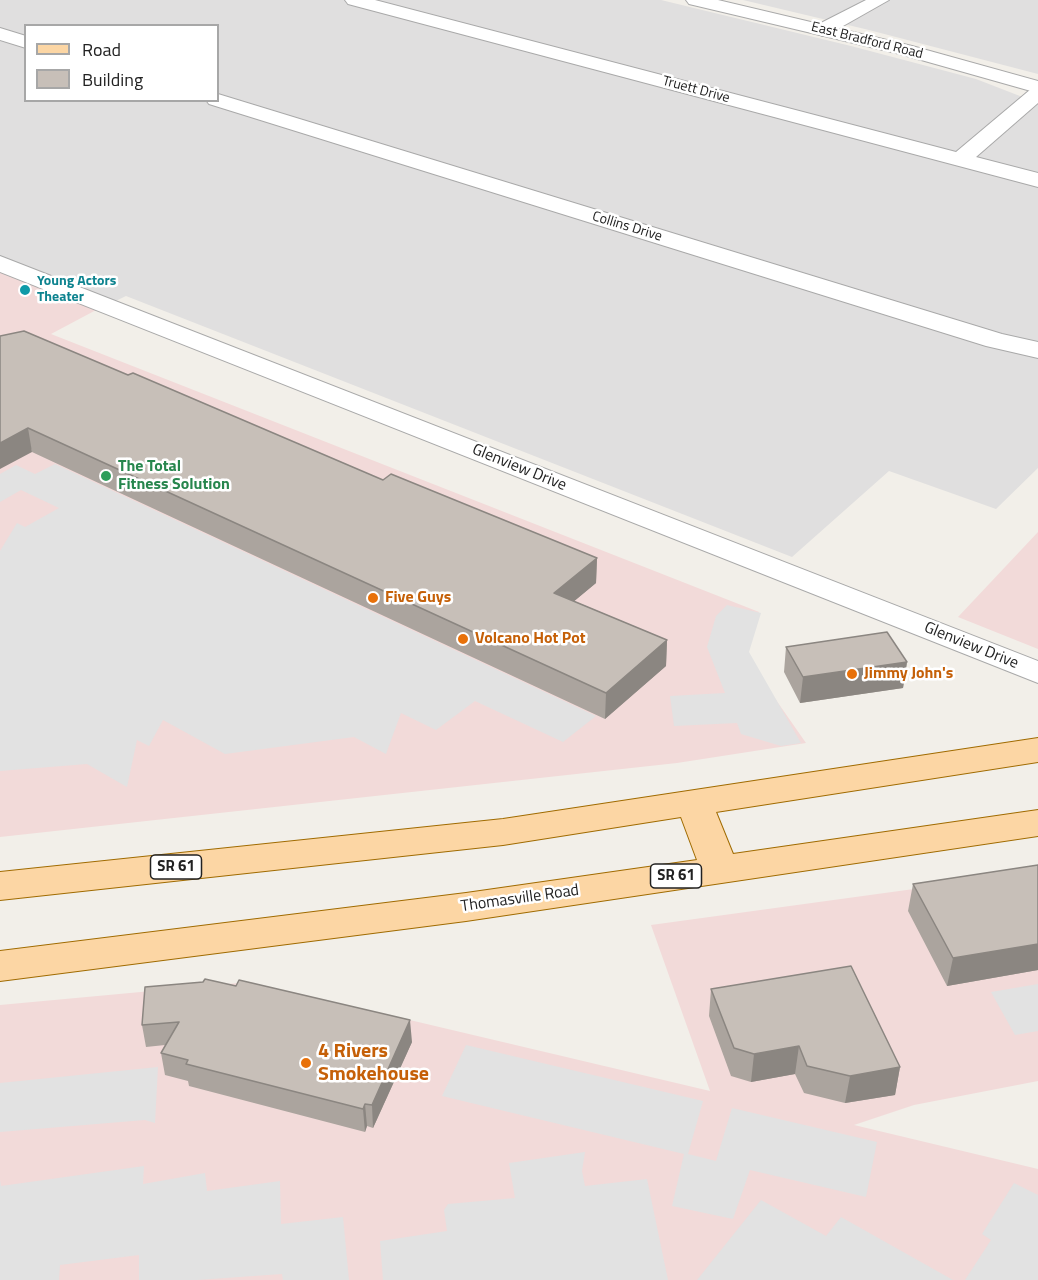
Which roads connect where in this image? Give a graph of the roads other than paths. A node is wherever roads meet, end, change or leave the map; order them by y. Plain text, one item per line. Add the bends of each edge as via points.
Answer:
1 (354, 0) edge
2 (694, 0) edge
3 (880, 0) edge
4 (822, 30) junction
5 (0, 34) edge
6 (24, 41) edge
7 (1038, 87) edge
8 (1038, 93) edge
9 (219, 101) edge
10 (960, 159) junction
11 (1038, 180) edge
12 (0, 263) edge
13 (1038, 350) edge
14 (1038, 673) edge
15 (1038, 750) edge
16 (694, 803) junction
17 (1038, 823) edge
18 (720, 869) junction
19 (0, 886) edge
20 (0, 966) edge

1 - 10 street, Truett Drive
2 - 4 street, East Bradford Road
3 - 4 street
4 - 7 street, East Bradford Road
5 - 6 street
8 - 10 street
9 - 13 street, Collins Drive
10 - 11 street, Truett Drive
12 - 14 street, Glenview Drive
15 - 16 main road, SR 61
16 - 18 main road
16 - 19 main road, SR 61 via 503,832
17 - 18 main road, Thomasville Road / SR 61
18 - 20 main road, Thomasville Road / SR 61 via 442,910

